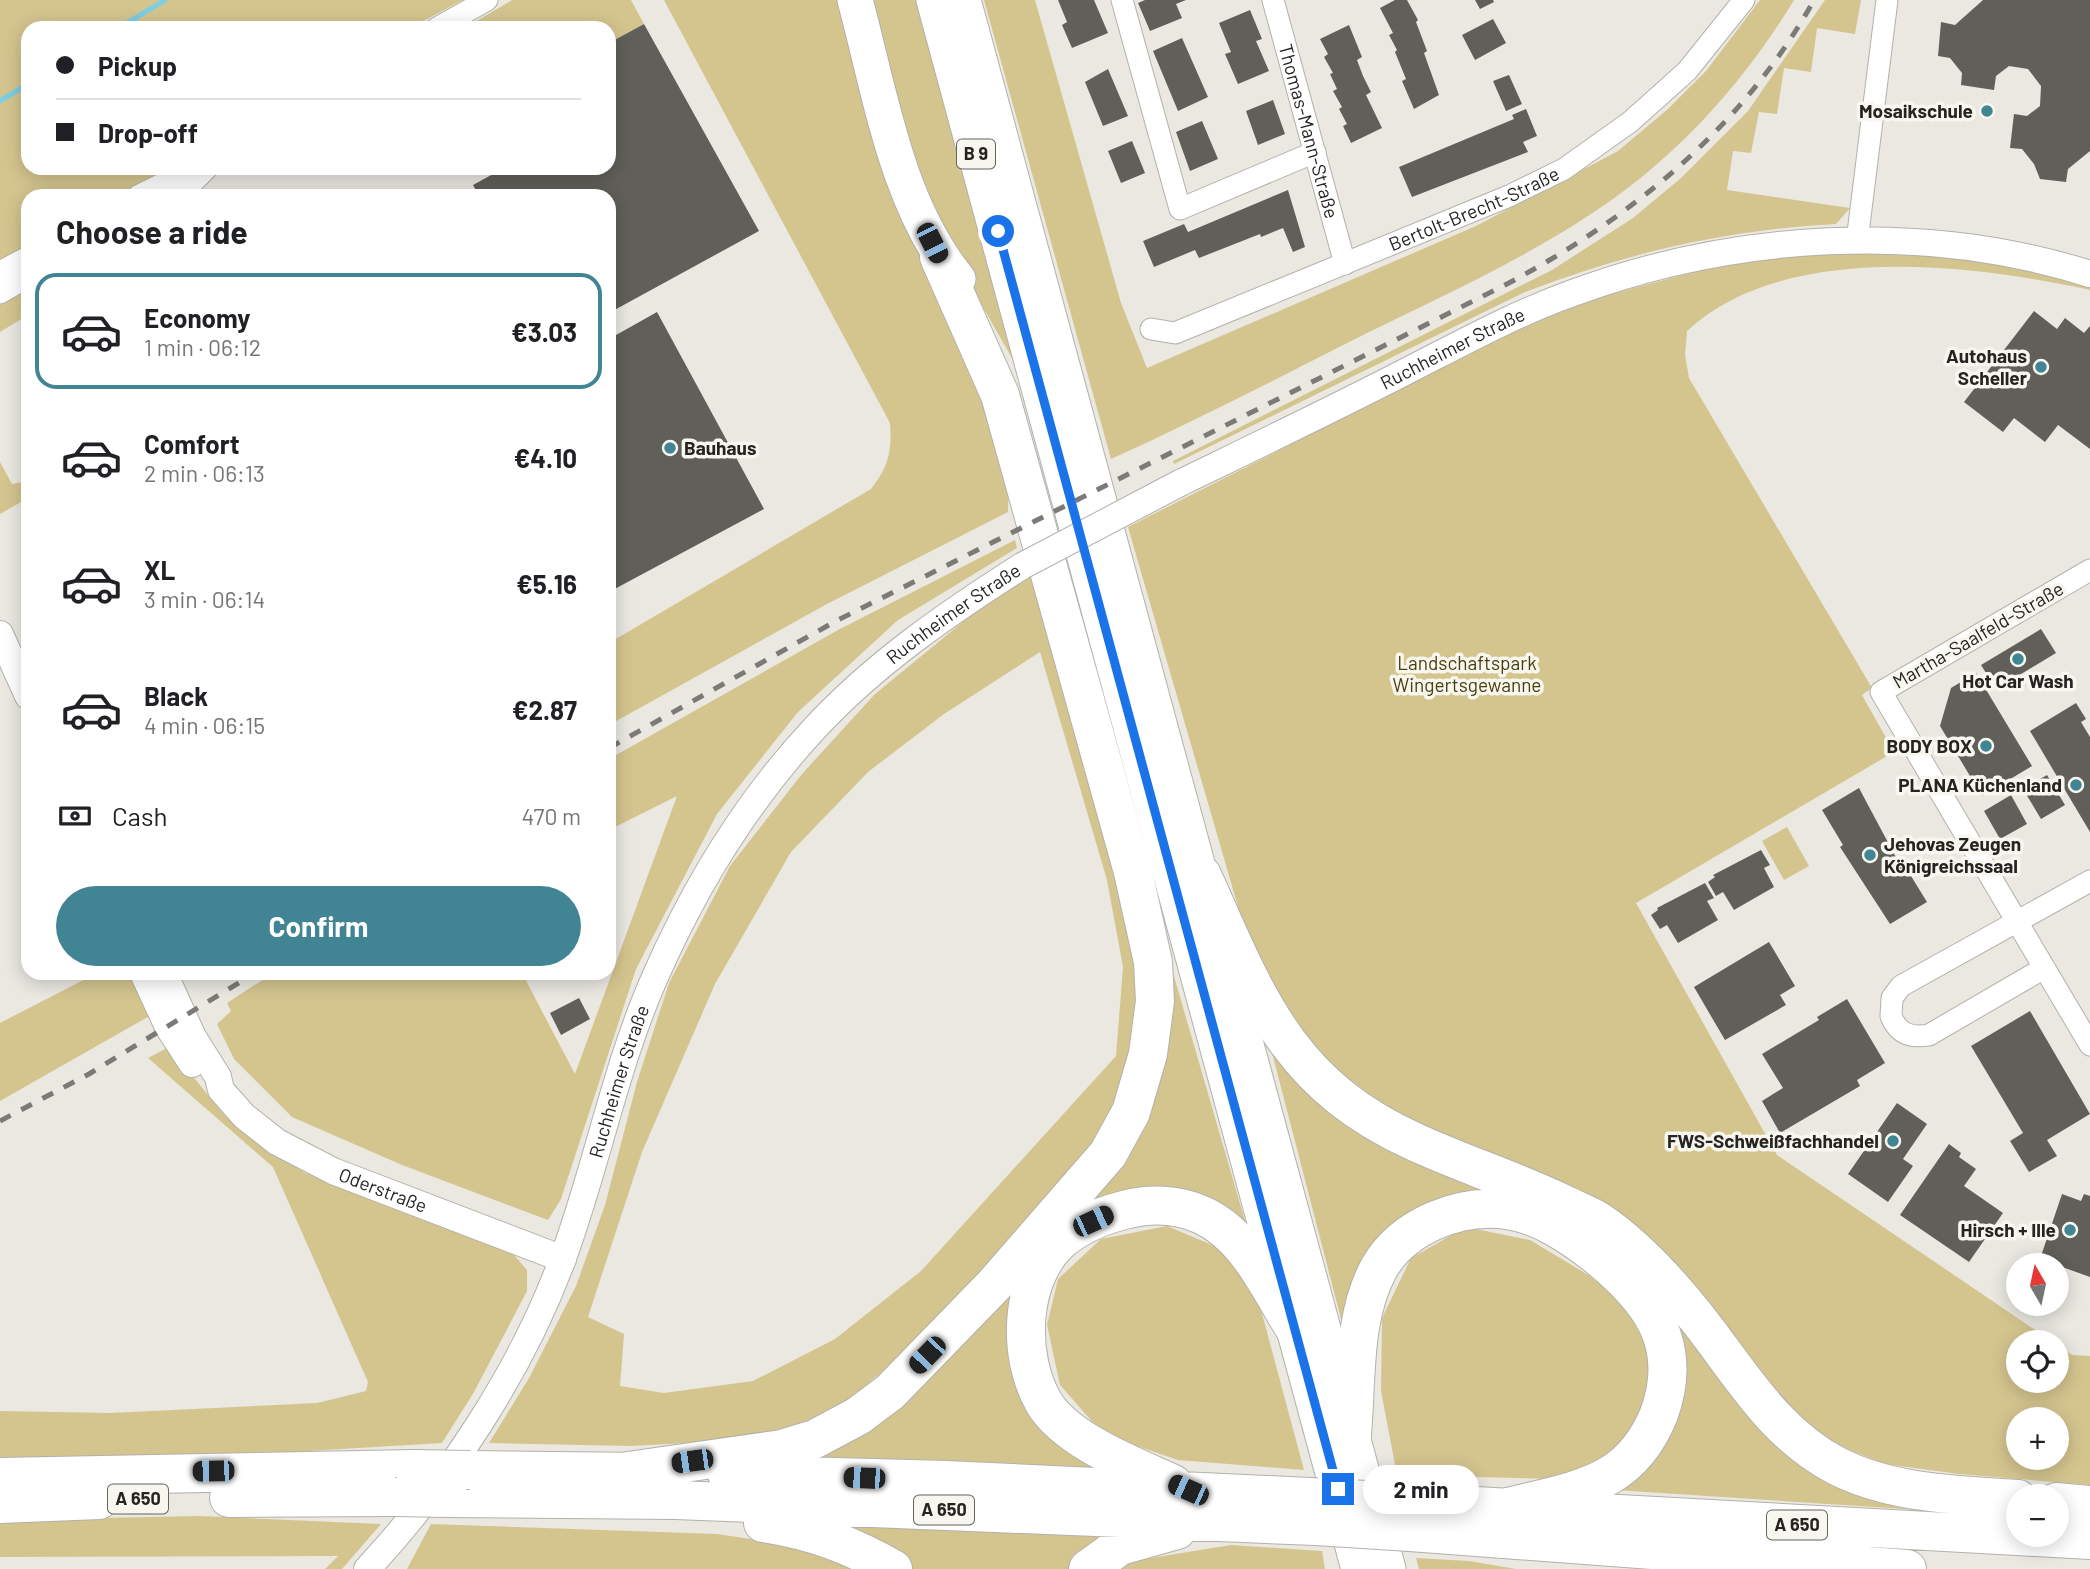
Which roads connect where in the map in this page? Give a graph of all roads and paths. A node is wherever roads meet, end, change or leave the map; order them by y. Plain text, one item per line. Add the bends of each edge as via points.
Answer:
1 (487, 0) edge
2 (855, 0) edge
3 (934, 0) edge
4 (963, 0) edge
5 (1122, 0) edge
6 (1273, 0) edge
7 (1744, 0) edge
8 (1887, 0) edge
9 (450, 21) edge
10 (1315, 152) junction
11 (180, 175) edge
12 (200, 175) edge
13 (152, 189) edge
14 (182, 189) edge
15 (1857, 241) junction
16 (939, 257) junction
17 (21, 261) edge
18 (1345, 264) junction
19 (0, 272) edge
20 (2090, 274) edge
21 (21, 281) edge
22 (0, 293) edge
23 (1151, 329) dead end
24 (1065, 479) junction
25 (2077, 578) edge
26 (0, 634) edge
27 (21, 680) edge
28 (1202, 875) junction
29 (2090, 881) edge
30 (2017, 924) junction
31 (2043, 968) junction
32 (147, 980) edge
33 (167, 980) edge
34 (2090, 1045) edge
35 (221, 1090) junction
36 (563, 1259) junction
37 (1295, 1329) junction
38 (1352, 1434) junction
39 (621, 1472) junction
40 (0, 1477) edge
41 (404, 1483) junction
42 (459, 1484) junction
43 (1188, 1490) junction
44 (2006, 1498) edge
45 (676, 1500) junction
46 (2069, 1503) edge
47 (0, 1504) edge
48 (2090, 1505) edge
49 (1504, 1508) junction
50 (1313, 1511) junction
51 (1407, 1517) junction
52 (1212, 1520) junction
53 (1531, 1538) junction
54 (2090, 1540) edge
55 (367, 1569) edge
56 (893, 1569) edge
57 (1088, 1569) edge
58 (1359, 1569) edge
59 (1388, 1569) edge
60 (1592, 1569) edge
61 (1907, 1569) edge

1 - 9 street
2 - 16 highway, B 9 via 902,169
3 - 24 highway, B 9
4 - 28 highway, B 9
5 - 10 street via 1180,209
6 - 10 street, Thomas-Mann-Straße
7 - 18 street, Bertolt-Brecht-Straße via 1687,71 1630,122 1564,169
8 - 15 street
10 - 18 street, Thomas-Mann-Straße
11 - 13 street
12 - 14 street
15 - 20 street, Ruchheimer Straße via 1959,246 2048,261
15 - 36 street, Ruchheimer Straße, bridge via 1704,256 1637,271 1570,294 1504,322 1180,483 1022,566 929,628 814,729 709,869 674,934 637,1022
16 - 24 highway, B 9 via 986,324 1039,444
16 - 39 highway via 1000,396 1127,847 1153,962 1149,1054 1131,1112 1108,1154 995,1285 890,1392 815,1439
17 - 19 street
18 - 23 street, Bertolt-Brecht-Straße via 1175,333
21 - 22 street
24 - 37 highway, B 9
25 - 30 street, Martha-Saalfeld-Straße via 1881,692
26 - 27 street
28 - 38 highway, B 9
28 - 44 highway via 1250,980 1289,1047 1356,1111 1415,1142 1505,1177 1600,1222 1697,1317 1775,1419 1798,1442 1838,1467 1926,1492
29 - 30 street
30 - 31 street
30 - 31 street via 1989,934 1900,986 1892,998 1894,1023 1905,1034 1929,1035
31 - 34 street
32 - 35 street, Oderstraße via 178,1045 209,1086
33 - 35 street, Oderstraße
35 - 36 street, Oderstraße via 262,1131 303,1157
36 - 55 street, Ruchheimer Straße via 538,1319 481,1421 396,1538
37 - 43 highway via 1250,1255 1231,1234 1203,1215 1175,1206 1139,1206 1088,1223 1057,1244 1040,1269 1026,1317 1027,1347 1044,1403 1067,1428
37 - 58 highway, B 9
38 - 49 highway via 1365,1298 1397,1245 1436,1219 1469,1211 1506,1210 1559,1229 1643,1297 1665,1349 1668,1375 1664,1400 1641,1446 1609,1475
38 - 59 highway, B 9
39 - 42 highway, A 650
39 - 43 highway, A 650
40 - 41 highway, A 650
41 - 42 highway, A 650, bridge
41 - 47 highway, A 650
42 - 45 highway, A 650
43 - 50 highway, A 650
45 - 52 highway, A 650
45 - 56 highway via 734,1518 807,1530 854,1547
46 - 48 highway
49 - 51 highway, A 650
49 - 54 highway, A 650
50 - 51 highway, A 650, bridge
50 - 52 highway, A 650
51 - 53 highway, A 650
52 - 57 highway via 1120,1546
53 - 60 highway
53 - 61 highway, A 650

